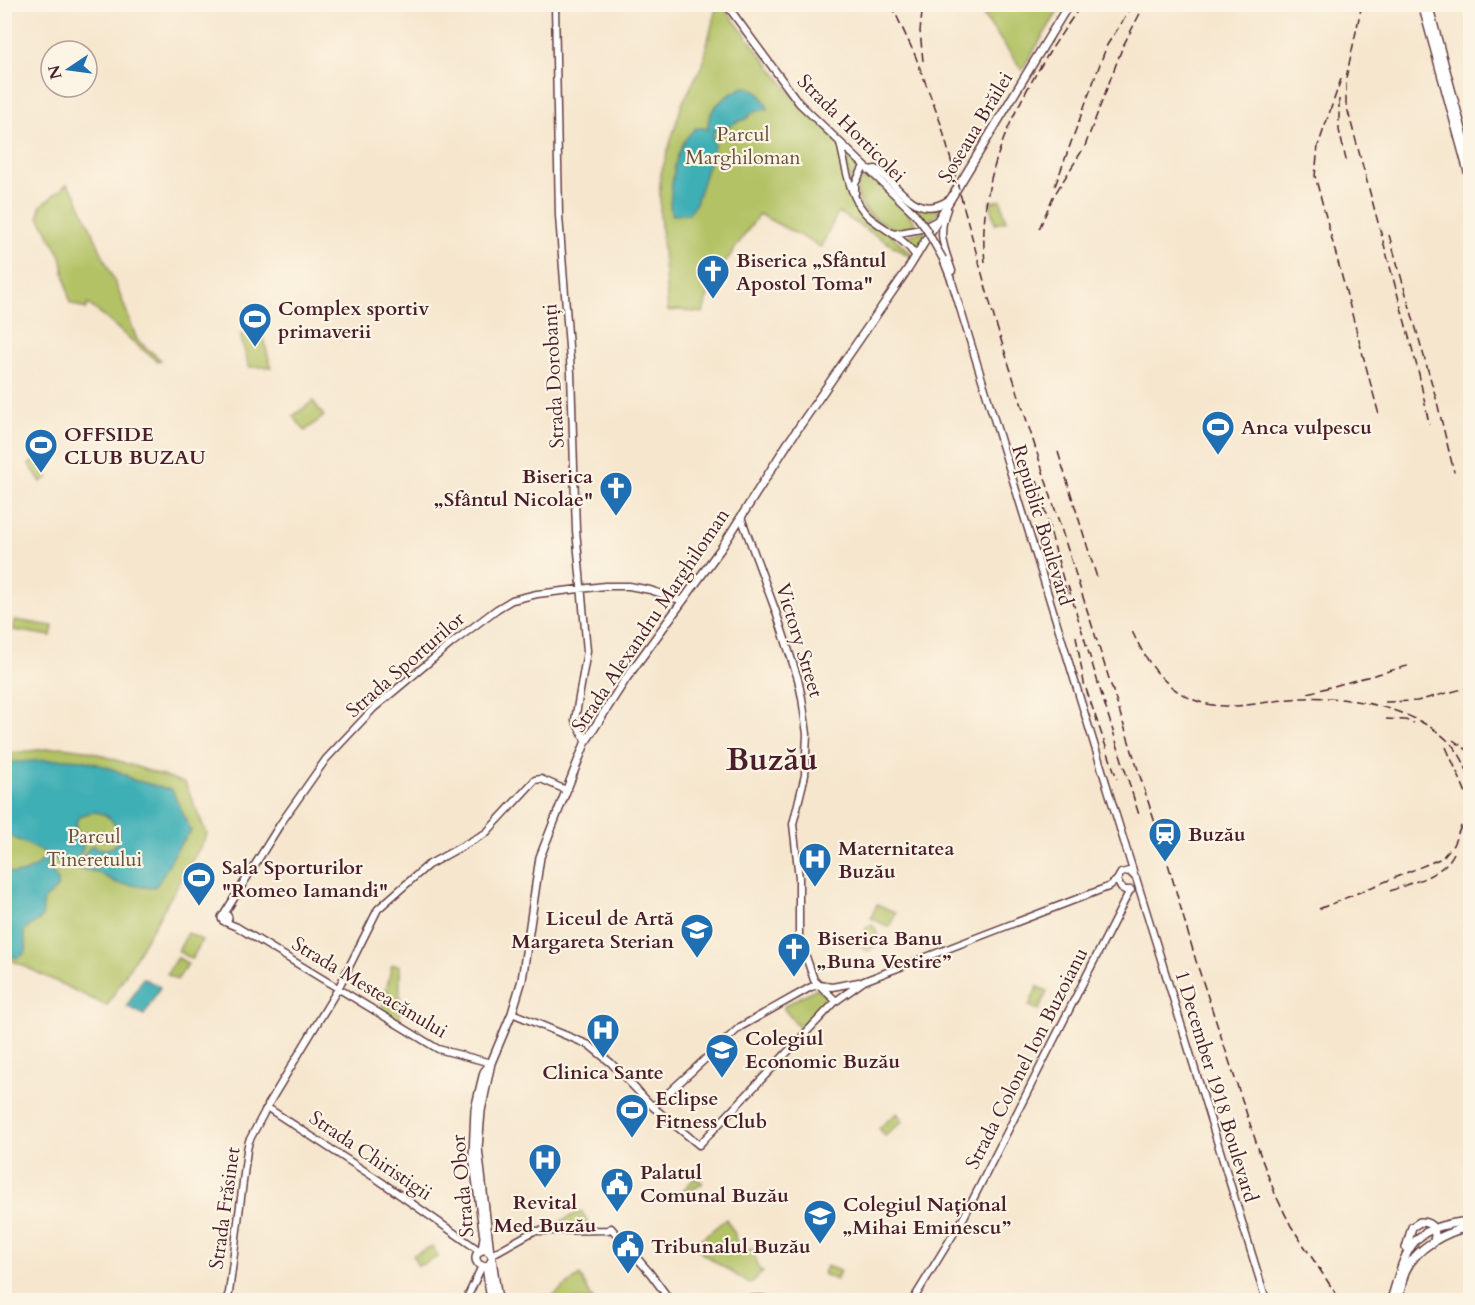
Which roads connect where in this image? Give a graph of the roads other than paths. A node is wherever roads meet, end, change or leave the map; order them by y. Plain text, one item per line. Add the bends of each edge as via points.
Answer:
1 (555, 4) edge
2 (726, 4) edge
3 (1069, 4) edge
4 (1422, 4) edge
5 (1428, 4) edge
6 (840, 142) junction
7 (849, 152) junction
8 (1470, 159) edge
9 (844, 160) junction
10 (866, 168) junction
11 (875, 177) junction
12 (858, 179) junction
13 (1470, 179) edge
14 (855, 196) junction
15 (951, 200) junction
16 (915, 214) joint
17 (939, 219) junction
18 (894, 234) junction
19 (916, 256) junction
20 (910, 266) joint
21 (960, 310) junction
22 (741, 517) junction
23 (580, 588) junction
24 (682, 602) junction
25 (586, 741) junction
26 (566, 790) junction
27 (1128, 856) junction
28 (1122, 872) junction
29 (1136, 878) junction
30 (1118, 883) junction
31 (1131, 890) junction
32 (1143, 899) junction
33 (226, 918) joint
34 (864, 981) junction
35 (330, 982) junction
36 (819, 985) junction
37 (339, 987) junction
38 (349, 994) junction
39 (331, 999) junction
40 (836, 1000) junction
41 (512, 1013) junction
42 (491, 1063) junction
43 (653, 1107) junction
44 (269, 1109) junction
45 (1470, 1221) edge
46 (1434, 1227) junction
47 (1470, 1227) edge
48 (1410, 1235) junction
49 (1413, 1243) junction
50 (1430, 1245) junction
51 (487, 1254) junction
52 (1402, 1261) junction
53 (484, 1266) junction
54 (756, 1299) edge
55 (226, 1300) edge
56 (466, 1300) edge
57 (491, 1300) edge
58 (498, 1300) edge
59 (670, 1300) edge
60 (737, 1300) edge
61 (769, 1300) edge
62 (913, 1300) edge
63 (1266, 1300) edge
64 (1391, 1300) edge
65 (1398, 1300) edge

1 - 23 main road, Strada Dorobanți via 559,216 571,373
2 - 6 main road, Strada Horticolei via 799,103
3 - 15 main road, Șoseaua Brăilei
4 - 13 main road
5 - 8 main road
6 - 7 main road, Strada Horticolei
6 - 9 main road
7 - 9 main road via 844,153
7 - 10 main road, Strada Horticolei
9 - 14 main road
10 - 11 main road, Strada Horticolei
10 - 12 main road
10 - 15 main road via 876,169 921,206 937,207
11 - 12 main road
11 - 16 main road, Strada Horticolei
12 - 14 main road
14 - 18 main road via 864,212
15 - 17 main road, Șoseaua Brăilei
15 - 21 main road via 941,237 957,285
16 - 21 main road, Republic Boulevard, bridge via 943,259
17 - 18 main road via 921,229
17 - 19 main road, Șoseaua Brăilei
18 - 19 main road
19 - 20 main road, Șoseaua Brăilei
20 - 22 main road, Strada Alexandru Marghiloman
21 - 27 main road, Republic Boulevard
22 - 24 main road, Strada Alexandru Marghiloman
22 - 36 main road, Victory Street via 798,679 807,734 804,786 793,824 799,878 799,936 811,976
23 - 24 main road, Strada Sporturilor via 629,586
23 - 25 main road, Strada Dorobanți via 587,654 575,720
23 - 33 main road, Strada Sporturilor via 528,596 501,606 374,708 318,769 281,823
24 - 25 main road, Strada Alexandru Marghiloman
25 - 26 main road, Strada Alexandru Marghiloman
26 - 37 main road via 538,778 486,833 428,865 378,909
26 - 41 main road, Strada Alexandru Marghiloman via 540,857 525,965
27 - 28 main road
27 - 29 main road, Republic Boulevard
28 - 29 main road via 1129,871
28 - 30 main road
29 - 31 main road
29 - 32 main road, 1 December 1918 Boulevard
30 - 31 main road via 1123,890
30 - 34 main road
31 - 32 main road
31 - 62 main road, Strada Colonel Ion Buzoianu via 969,1207
32 - 63 main road, 1 December 1918 Boulevard
33 - 35 main road, Strada Mesteacănului
34 - 36 main road via 832,987
34 - 40 main road
35 - 37 main road, Strada Mesteacănului
35 - 39 main road
36 - 40 main road
36 - 43 main road via 740,1028
37 - 38 main road, Strada Mesteacănului
37 - 39 main road
38 - 39 main road
38 - 42 main road, Strada Mesteacănului via 438,1049
39 - 44 main road
40 - 43 main road via 699,1145
41 - 42 main road, Strada Alexandru Marghiloman
41 - 43 main road via 595,1049
42 - 51 main road, Strada Obor via 484,1072 473,1130 474,1167
44 - 51 main road, Strada Chiristigii
44 - 55 main road, Strada Frăsinet via 259,1121 247,1150
45 - 46 main road
46 - 48 main road via 1420,1222 1412,1227
46 - 49 main road
46 - 50 main road
47 - 50 main road
48 - 49 main road
48 - 52 main road
49 - 50 main road via 1418,1247
49 - 52 main road
50 - 65 main road via 1409,1266
51 - 53 main road
51 - 53 main road via 476,1259
51 - 58 main road, Strada Obor
51 - 59 main road via 534,1232 610,1229
52 - 64 main road
53 - 56 main road
53 - 57 main road
54 - 60 main road
54 - 61 main road

